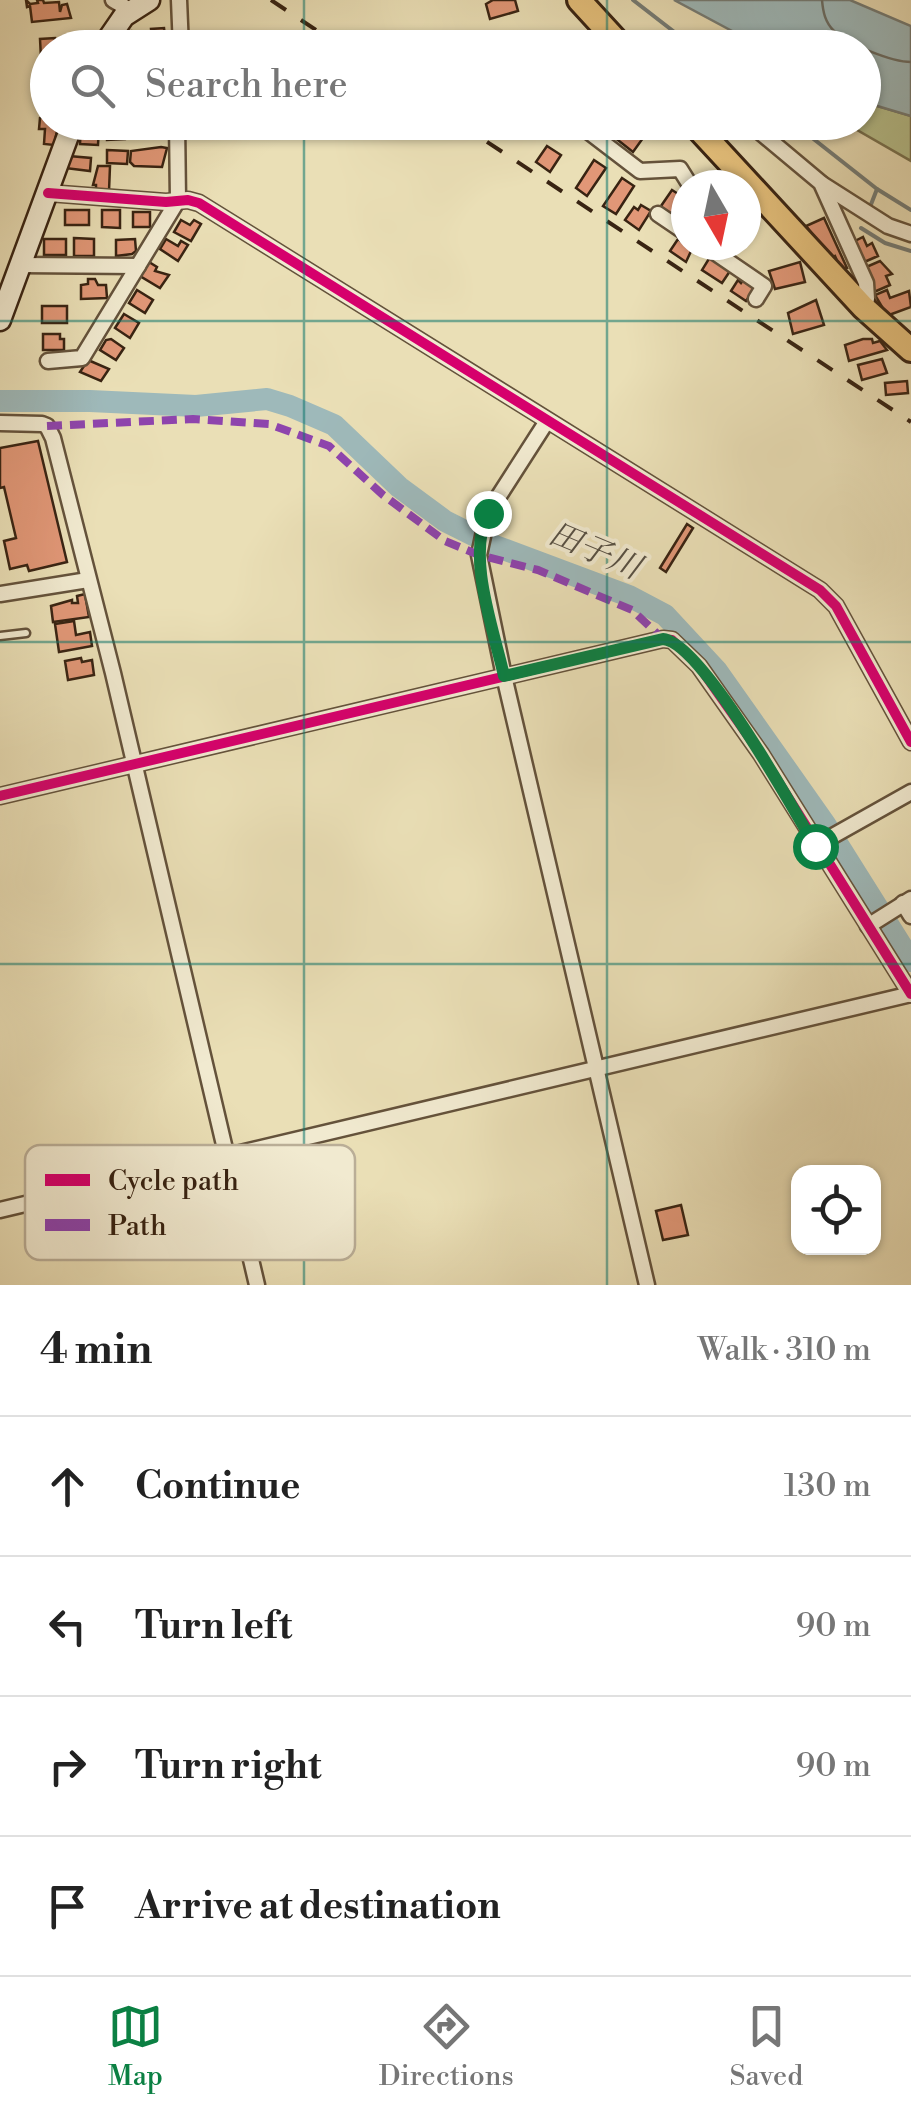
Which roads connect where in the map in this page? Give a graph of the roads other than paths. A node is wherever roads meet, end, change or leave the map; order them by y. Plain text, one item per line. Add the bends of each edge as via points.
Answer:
1 (179, 0) edge
2 (579, 0) edge
3 (130, 3) edge
4 (112, 30) edge
5 (180, 30) edge
6 (608, 30) edge
7 (67, 140) edge
8 (177, 140) edge
9 (600, 140) edge
10 (709, 140) edge
11 (770, 140) edge
12 (681, 170) edge
13 (822, 183) junction
14 (48, 193) junction
15 (178, 200) junction
16 (658, 214) dead end
17 (671, 223) edge
18 (911, 234) edge
19 (726, 260) edge
20 (20, 265) junction
21 (138, 266) junction
22 (756, 299) dead end
23 (863, 307) junction
24 (0, 320) edge
25 (910, 351) edge
26 (48, 361) dead end
27 (548, 421) junction
28 (0, 423) edge
29 (88, 580) junction
30 (0, 594) edge
31 (26, 633) dead end
32 (0, 636) edge
33 (504, 676) junction
34 (911, 742) edge
35 (135, 764) junction
36 (911, 792) edge
37 (0, 796) edge
38 (819, 844) junction
39 (904, 907) edge
40 (871, 924) junction
41 (911, 994) edge
42 (598, 1068) junction
43 (224, 1145) edge
44 (277, 1145) edge
45 (25, 1204) edge
46 (0, 1210) edge
47 (251, 1260) edge
48 (257, 1285) edge
49 (647, 1285) edge

1 - 5 street
2 - 6 main road
3 - 4 street
7 - 14 street
8 - 15 street
9 - 12 street via 640,171
10 - 23 main road
11 - 13 street
13 - 18 street
13 - 23 street via 866,283
14 - 15 street
14 - 20 street
15 - 21 street
15 - 27 street via 199,204
16 - 17 street
19 - 22 street via 764,286
20 - 21 street
20 - 24 street
21 - 26 street via 82,358
23 - 25 main road
27 - 33 street via 484,522 479,551
27 - 34 street via 820,590 836,606
28 - 29 street via 36,423 50,431
29 - 30 street
29 - 35 street
31 - 32 lane
33 - 35 street
33 - 38 street via 672,640 729,707
33 - 42 street
35 - 37 street
35 - 43 street
36 - 38 street
38 - 40 street
39 - 40 street
40 - 41 street
41 - 42 street
42 - 44 street
42 - 49 street
45 - 46 street
47 - 48 street

